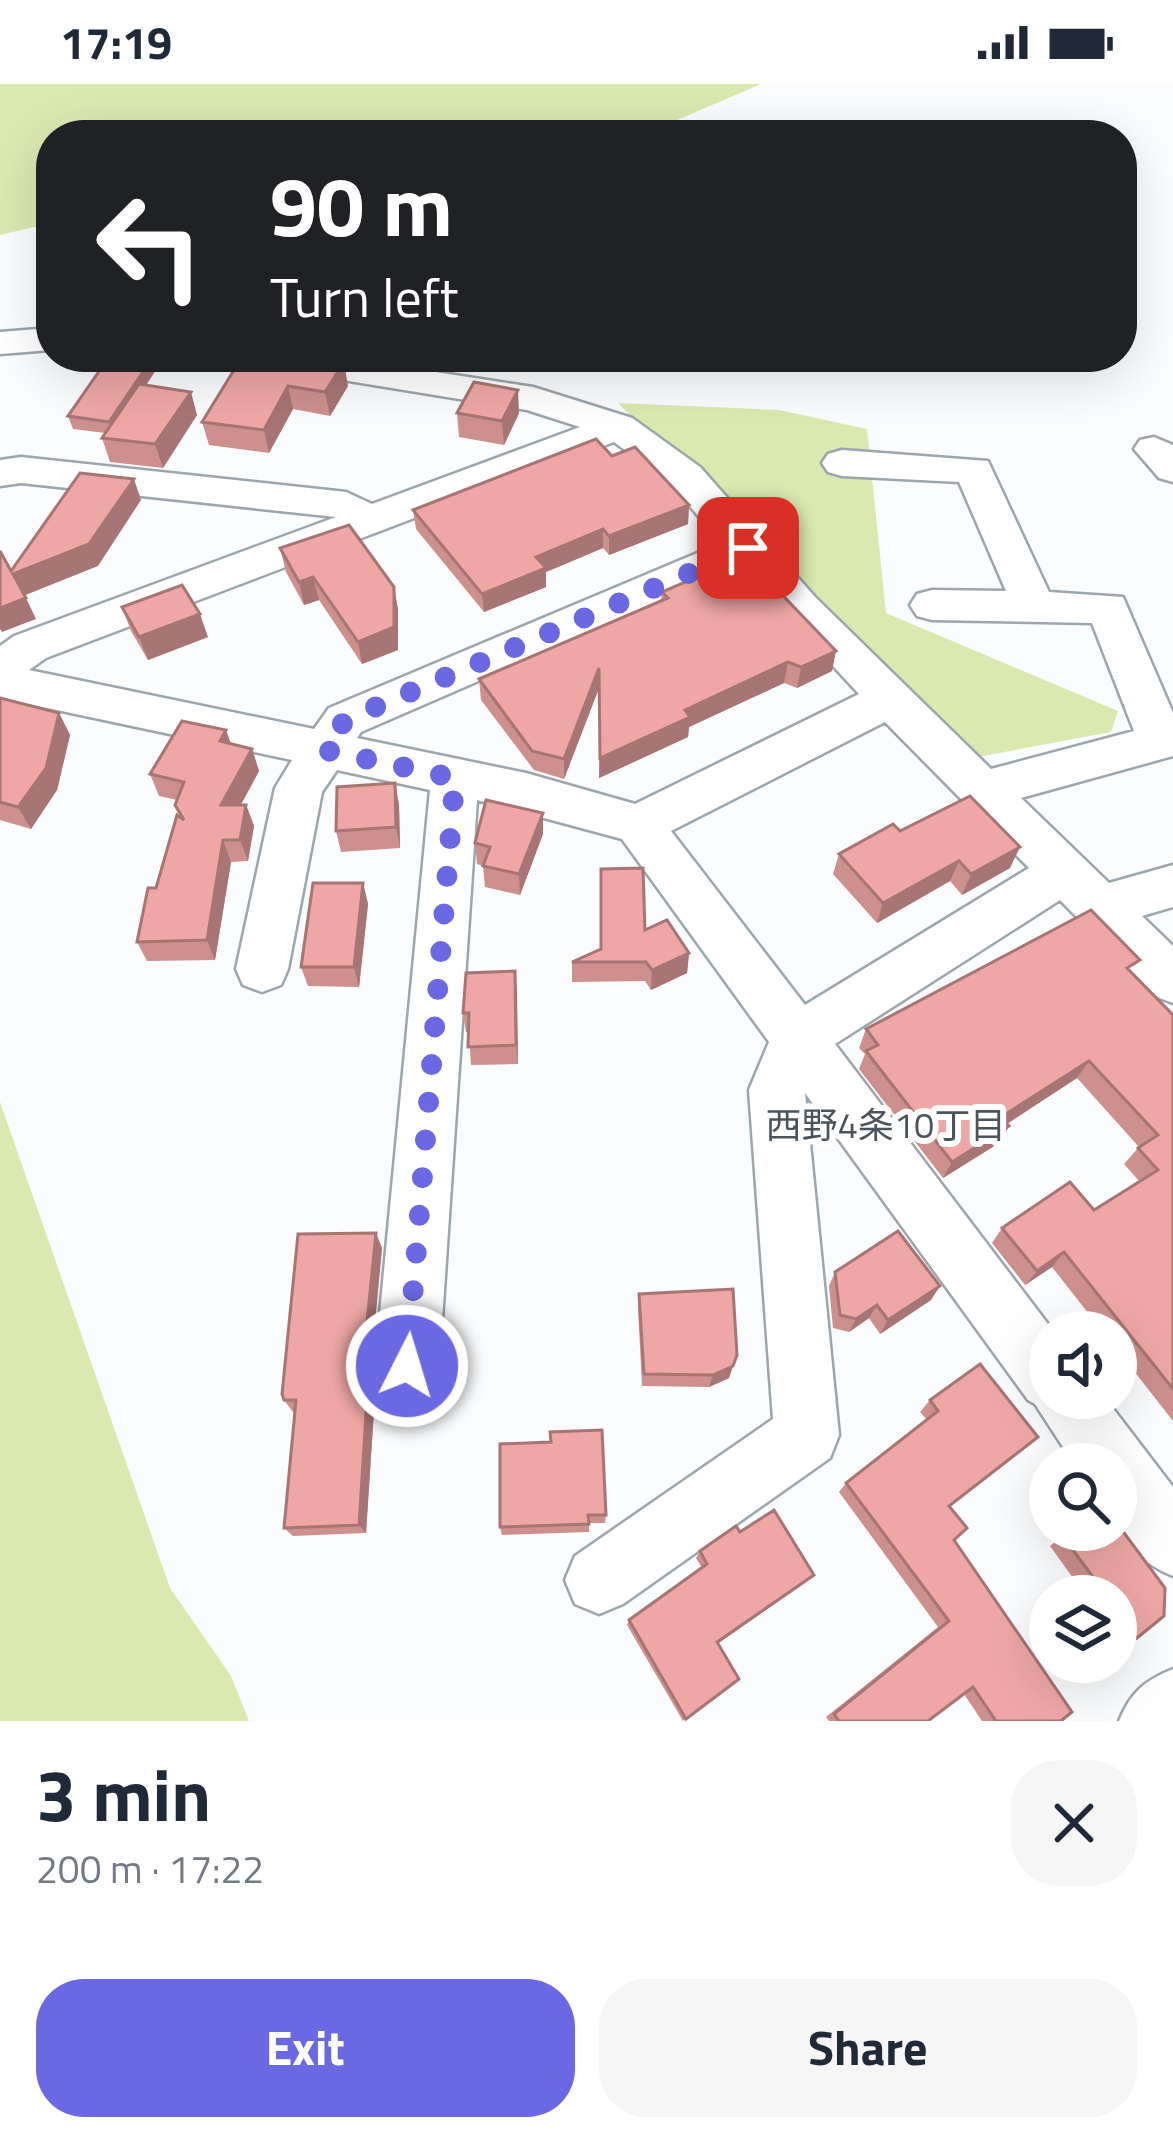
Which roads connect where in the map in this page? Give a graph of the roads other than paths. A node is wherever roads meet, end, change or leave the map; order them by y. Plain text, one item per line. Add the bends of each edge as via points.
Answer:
1 (36, 340) edge
2 (0, 343) edge
3 (366, 372) edge
4 (618, 427) junction
5 (842, 464) dead end
6 (0, 473) edge
7 (368, 520) junction
8 (748, 548) junction
9 (932, 604) dead end
10 (1034, 607) junction
11 (0, 669) edge
12 (0, 681) edge
13 (892, 698) junction
14 (1167, 739) edge
15 (324, 750) junction
16 (455, 778) junction
17 (985, 789) junction
18 (639, 825) junction
19 (1173, 886) edge
20 (1084, 889) junction
21 (262, 969) dead end
22 (1173, 980) edge
23 (797, 1039) junction
24 (1029, 1350) edge
25 (407, 1366) dead end
26 (1137, 1494) edge
27 (1173, 1542) edge
28 (599, 1580) dead end
29 (1173, 1706) edge
30 (1155, 1721) edge

1 - 2 street
3 - 4 street via 533,398
4 - 7 street
4 - 8 street via 686,476
5 - 10 street via 974,470
6 - 7 street via 346,505
7 - 11 street via 30,647
8 - 13 street
8 - 15 street via 345,720
9 - 10 street
10 - 14 street via 1108,608
12 - 15 street
13 - 17 street
13 - 18 street
14 - 17 street
15 - 16 street
15 - 21 street via 299,788
16 - 18 street
16 - 25 street
17 - 20 street
18 - 23 street
19 - 20 street
20 - 22 street
20 - 23 street
23 - 24 street
23 - 28 street via 777,1090 807,1435
26 - 27 street
29 - 30 street

